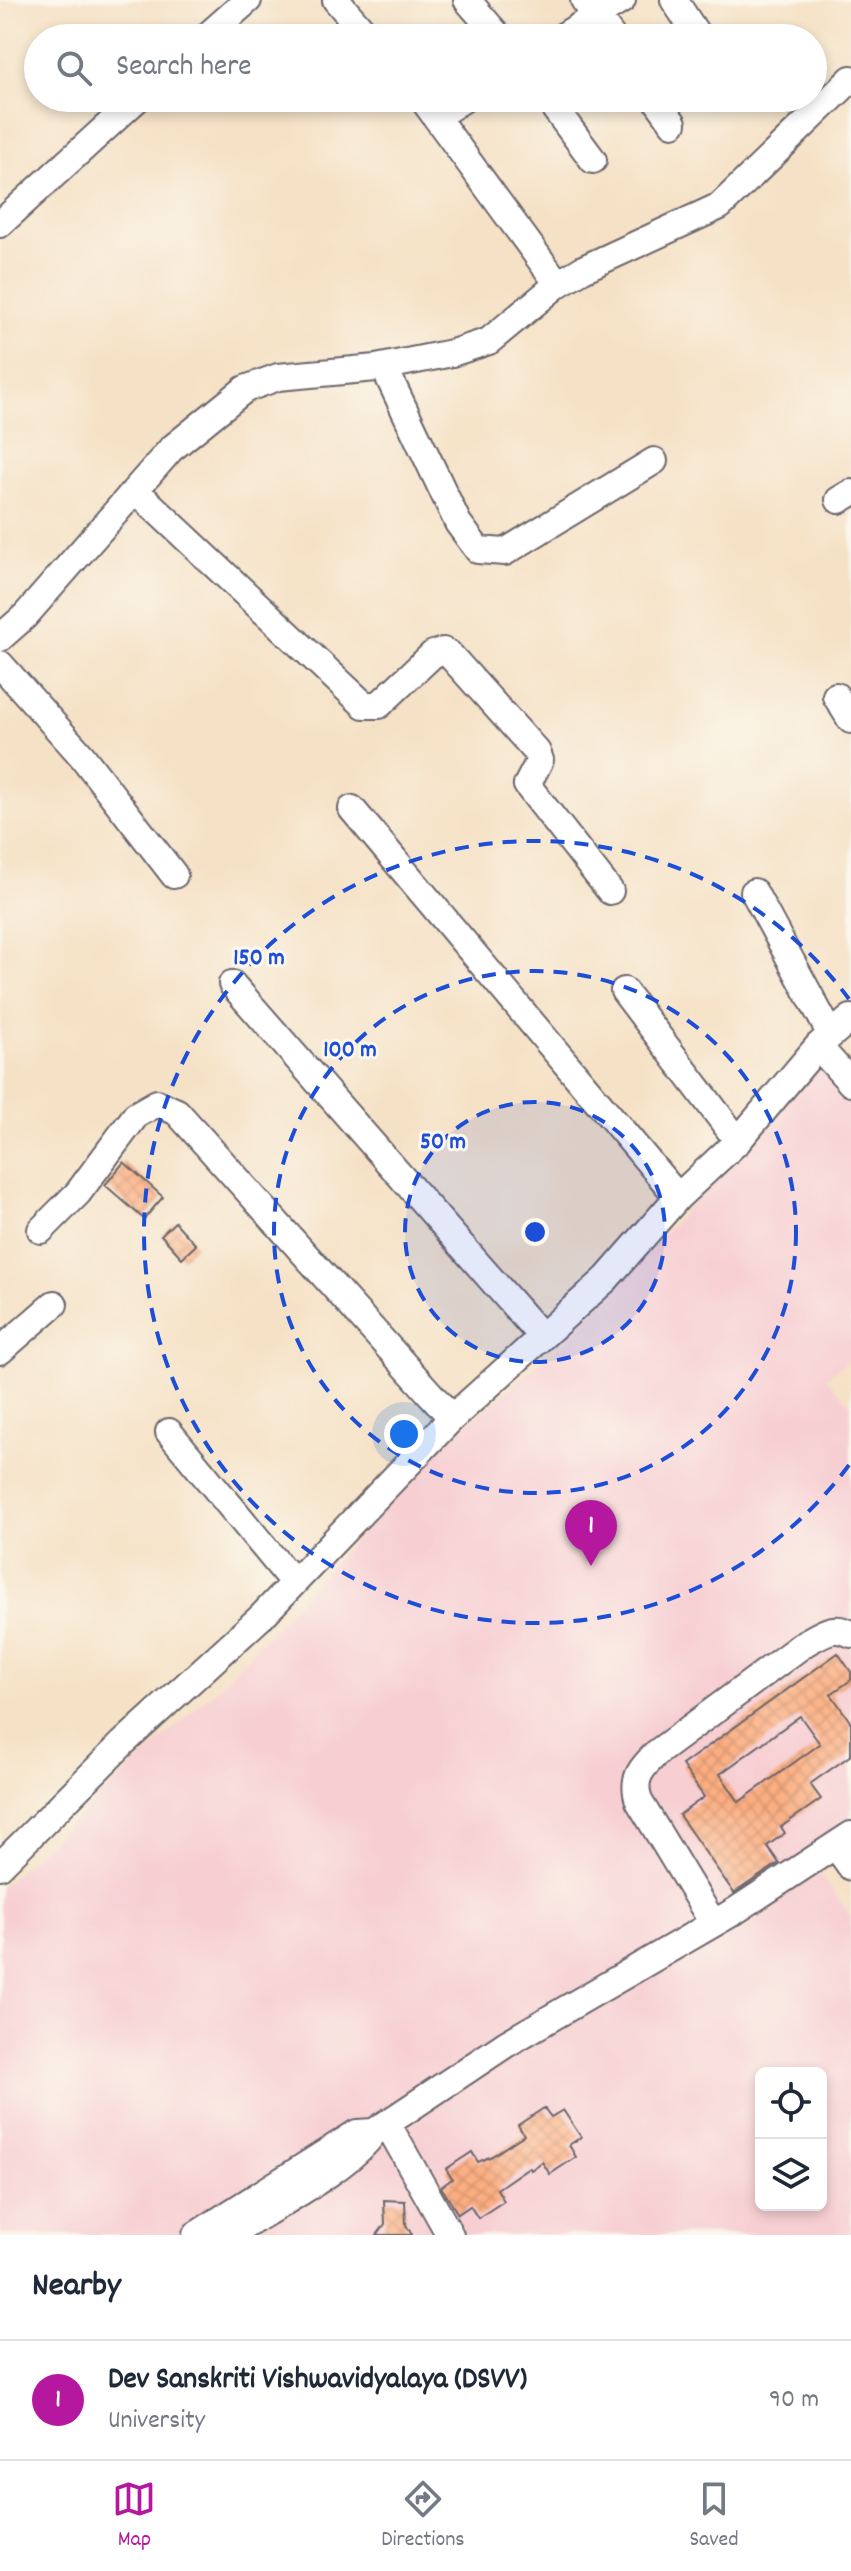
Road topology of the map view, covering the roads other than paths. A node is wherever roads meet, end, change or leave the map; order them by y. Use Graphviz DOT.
graph roads {
  1 [pos="248,0"];
  2 [pos="336,0"];
  3 [pos="467,0"];
  4 [pos="622,0"];
  5 [pos="674,0"];
  6 [pos="590,8"];
  7 [pos="221,24"];
  8 [pos="357,24"];
  9 [pos="488,24"];
  10 [pos="574,24"];
  11 [pos="602,24"];
  12 [pos="690,24"];
  13 [pos="851,79"];
  14 [pos="827,102"];
  15 [pos="123,112"];
  16 [pos="434,112"];
  17 [pos="557,112"];
  18 [pos="665,112"];
  19 [pos="817,112"];
  20 [pos="673,123"];
  21 [pos="593,160"];
  22 [pos="0,224"];
  23 [pos="558,284"];
  24 [pos="384,367"];
  25 [pos="654,461"];
  26 [pos="135,490"];
  27 [pos="0,638"];
  28 [pos="0,664"];
  29 [pos="836,696"];
  30 [pos="851,720"];
  31 [pos="352,809"];
  32 [pos="174,875"];
  33 [pos="610,891"];
  34 [pos="754,892"];
  35 [pos="232,984"];
  36 [pos="624,991"];
  37 [pos="833,1033"];
  38 [pos="851,1083"];
  39 [pos="738,1141"];
  40 [pos="678,1197"];
  41 [pos="41,1230"];
  42 [pos="54,1304"];
  43 [pos="541,1336"];
  44 [pos="0,1351"];
  45 [pos="452,1418"];
  46 [pos="169,1432"];
  47 [pos="293,1582"];
  48 [pos="851,1634"];
  49 [pos="846,1849"];
  50 [pos="0,1866"];
  51 [pos="713,1923"];
  52 [pos="381,2129"];
  53 [pos="196,2235"];
  54 [pos="230,2235"];
  55 [pos="450,2235"];
  1 -- 7 [label="street"];
  2 -- 8 [label="street"];
  3 -- 9 [label="street"];
  4 -- 6 [label="street"];
  5 -- 12 [label="street"];
  6 -- 10 [label="street"];
  6 -- 11 [label="street"];
  13 -- 14 [label="street"];
  15 -- 22 [label="street"];
  16 -- 23 [label="street"];
  17 -- 21 [label="street"];
  18 -- 20 [label="street"];
  19 -- 23 [label="street"];
  23 -- 24 [label="street"];
  24 -- 25 [label="street"];
  24 -- 26 [label="street"];
  26 -- 27 [label="street"];
  26 -- 33 [label="street"];
  28 -- 32 [label="street"];
  29 -- 30 [label="street"];
  31 -- 40 [label="street"];
  34 -- 37 [label="street"];
  35 -- 43 [label="street"];
  36 -- 39 [label="street"];
  37 -- 38 [label="street"];
  37 -- 39 [label="street"];
  39 -- 40 [label="street"];
  40 -- 43 [label="street"];
  41 -- 45 [label="street"];
  42 -- 44 [label="street"];
  43 -- 45 [label="street"];
  45 -- 47 [label="street"];
  46 -- 47 [label="street"];
  47 -- 50 [label="street"];
  48 -- 51 [label="street"];
  49 -- 51 [label="street"];
  51 -- 52 [label="street"];
  52 -- 53 [label="street"];
  52 -- 54 [label="street"];
  52 -- 55 [label="street"];
}
